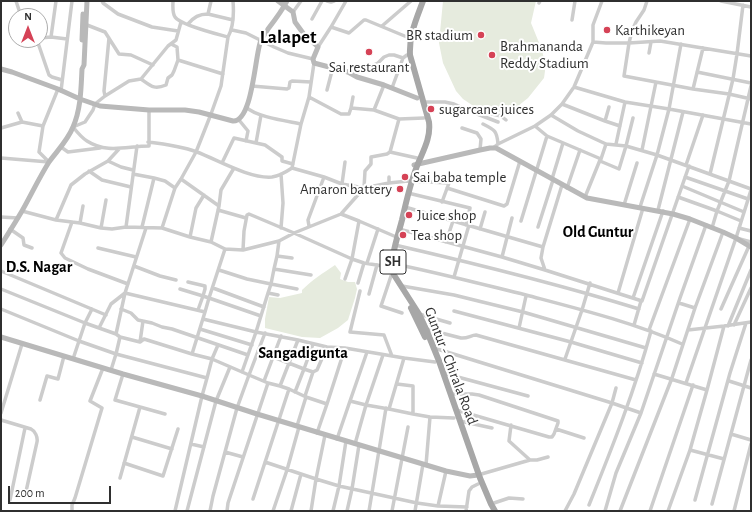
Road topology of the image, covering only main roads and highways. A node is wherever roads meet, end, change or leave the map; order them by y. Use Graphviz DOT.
graph roads {
  1 [pos="419,1"];
  2 [pos="423,1"];
  3 [pos="420,100"];
  4 [pos="416,162"];
  5 [pos="410,181"];
  6 [pos="390,265"];
  7 [pos="457,419"];
  8 [pos="477,475"];
  9 [pos="491,511"];
  10 [pos="495,511"];
  1 -- 3 [label="main road, Guntur - Chirala Road / SH"];
  2 -- 3 [label="main road, Guntur - Chirala Road / SH"];
  3 -- 4 [label="main road, Guntur - Chirala Road / SH"];
  3 -- 4 [label="main road, Guntur - Chirala Road / SH"];
  4 -- 5 [label="main road, Guntur - Chirala Road / SH"];
  5 -- 6 [label="main road, Guntur - Chirala Road / SH"];
  5 -- 6 [label="main road, Guntur - Chirala Road / SH"];
  6 -- 7 [label="main road, Guntur - Chirala Road / SH"];
  6 -- 7 [label="main road, Guntur - Chirala Road / SH"];
  7 -- 8 [label="main road, Guntur - Chirala Road / SH"];
  8 -- 9 [label="main road, Guntur - Chirala Road / SH"];
  8 -- 10 [label="main road, Guntur - Chirala Road / SH"];
}
